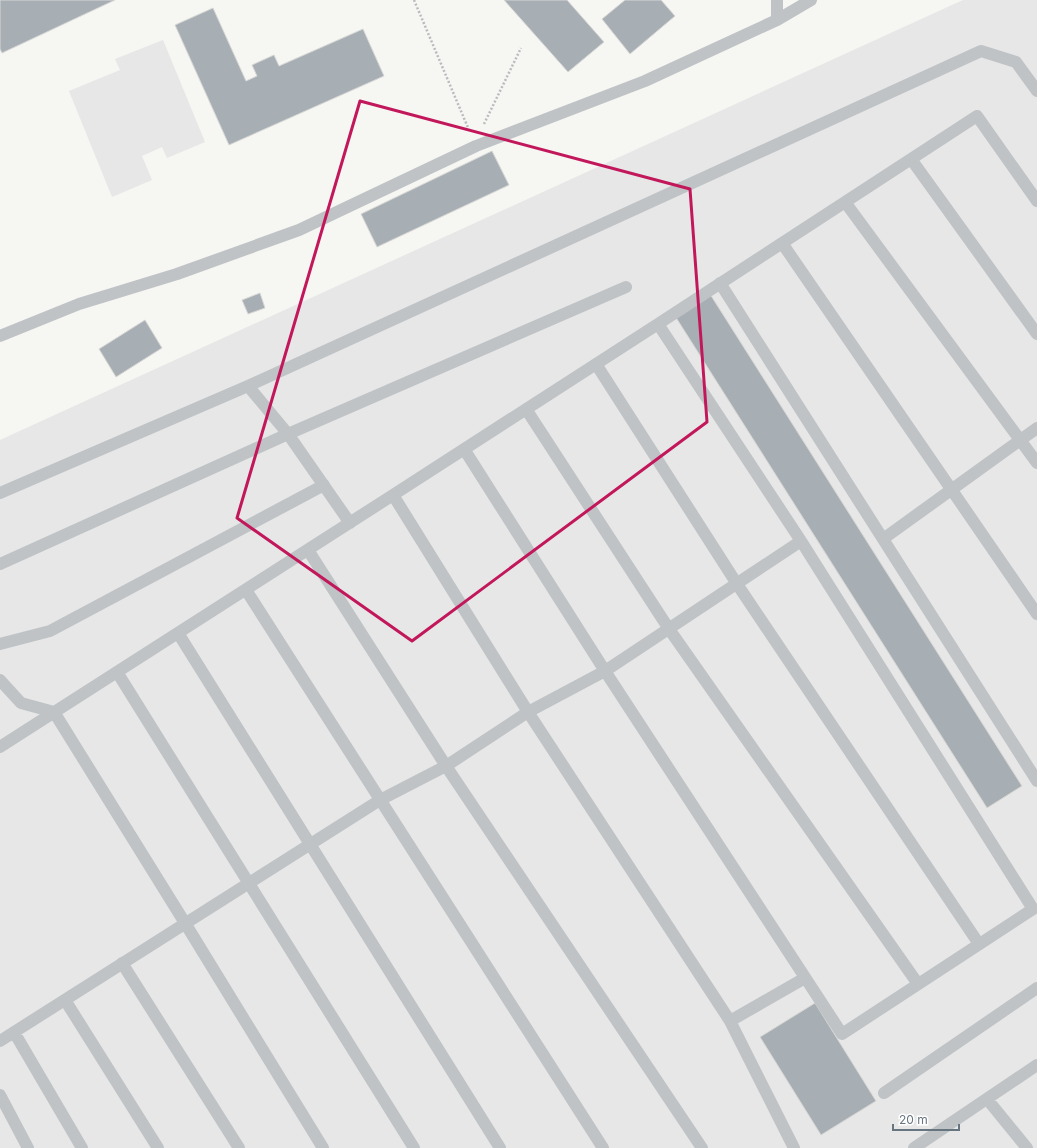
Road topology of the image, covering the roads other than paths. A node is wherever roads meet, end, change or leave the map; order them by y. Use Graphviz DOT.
graph roads {
  1 [pos="777,0"];
  2 [pos="812,0"];
  3 [pos="777,20"];
  4 [pos="1037,90"];
  5 [pos="911,159"];
  6 [pos="1037,201"];
  7 [pos="845,202"];
  8 [pos="782,243"];
  9 [pos="720,283"];
  10 [pos="626,287"];
  11 [pos="658,324"];
  12 [pos="1037,334"];
  13 [pos="0,336"];
  14 [pos="596,364"];
  15 [pos="248,386"];
  16 [pos="526,409"];
  17 [pos="1037,428"];
  18 [pos="288,434"];
  19 [pos="1021,441"];
  20 [pos="464,449"];
  21 [pos="1037,463"];
  22 [pos="324,485"];
  23 [pos="952,490"];
  24 [pos="0,492"];
  25 [pos="393,496"];
  26 [pos="350,523"];
  27 [pos="883,539"];
  28 [pos="801,541"];
  29 [pos="308,550"];
  30 [pos="0,564"];
  31 [pos="736,584"];
  32 [pos="246,590"];
  33 [pos="1037,614"];
  34 [pos="669,628"];
  35 [pos="178,632"];
  36 [pos="0,644"];
  37 [pos="605,671"];
  38 [pos="117,672"];
  39 [pos="0,680"];
  40 [pos="54,712"];
  41 [pos="528,712"];
  42 [pos="0,747"];
  43 [pos="446,766"];
  44 [pos="1037,781"];
  45 [pos="380,800"];
  46 [pos="311,843"];
  47 [pos="249,883"];
  48 [pos="186,923"];
  49 [pos="979,944"];
  50 [pos="122,963"];
  51 [pos="806,978"];
  52 [pos="918,984"];
  53 [pos="1037,988"];
  54 [pos="65,1000"];
  55 [pos="730,1021"];
  56 [pos="14,1032"];
  57 [pos="0,1041"];
  58 [pos="1037,1065"];
  59 [pos="884,1093"];
  60 [pos="0,1095"];
  61 [pos="987,1099"];
  62 [pos="928,1144"];
  63 [pos="28,1148"];
  64 [pos="82,1148"];
  65 [pos="158,1148"];
  66 [pos="238,1148"];
  67 [pos="323,1148"];
  68 [pos="414,1148"];
  69 [pos="500,1148"];
  70 [pos="603,1148"];
  71 [pos="702,1148"];
  72 [pos="794,1148"];
  73 [pos="914,1148"];
  74 [pos="1027,1148"];
  1 -- 3 [label="lane"];
  2 -- 3 [label="lane"];
  3 -- 13 [label="lane"];
  4 -- 15 [label="lane"];
  5 -- 6 [label="lane"];
  5 -- 7 [label="lane"];
  5 -- 12 [label="lane"];
  7 -- 8 [label="lane"];
  7 -- 19 [label="lane"];
  8 -- 9 [label="lane"];
  8 -- 23 [label="lane"];
  9 -- 11 [label="lane"];
  9 -- 27 [label="lane"];
  10 -- 18 [label="lane"];
  11 -- 14 [label="lane"];
  11 -- 28 [label="lane"];
  14 -- 16 [label="lane"];
  14 -- 31 [label="lane"];
  15 -- 18 [label="lane"];
  15 -- 24 [label="lane"];
  16 -- 20 [label="lane"];
  16 -- 34 [label="lane"];
  17 -- 19 [label="lane"];
  18 -- 22 [label="lane"];
  18 -- 30 [label="lane"];
  19 -- 21 [label="lane"];
  19 -- 23 [label="lane"];
  20 -- 25 [label="lane"];
  20 -- 37 [label="lane"];
  22 -- 26 [label="lane"];
  22 -- 36 [label="lane"];
  23 -- 27 [label="lane"];
  23 -- 33 [label="lane"];
  25 -- 26 [label="lane"];
  25 -- 41 [label="lane"];
  26 -- 29 [label="lane"];
  27 -- 44 [label="lane"];
  28 -- 31 [label="lane"];
  28 -- 49 [label="lane"];
  29 -- 32 [label="lane"];
  29 -- 43 [label="lane"];
  31 -- 34 [label="lane"];
  31 -- 49 [label="lane"];
  32 -- 35 [label="lane"];
  32 -- 45 [label="lane"];
  34 -- 37 [label="lane"];
  34 -- 52 [label="lane"];
  35 -- 38 [label="lane"];
  35 -- 46 [label="lane"];
  37 -- 41 [label="lane"];
  37 -- 51 [label="lane"];
  38 -- 40 [label="lane"];
  38 -- 47 [label="lane"];
  39 -- 40 [label="lane"];
  40 -- 42 [label="lane"];
  40 -- 48 [label="lane"];
  41 -- 43 [label="lane"];
  41 -- 55 [label="lane"];
  43 -- 45 [label="lane"];
  43 -- 71 [label="lane"];
  45 -- 46 [label="lane"];
  45 -- 70 [label="lane"];
  46 -- 47 [label="lane"];
  46 -- 69 [label="lane"];
  47 -- 48 [label="lane"];
  47 -- 68 [label="lane"];
  48 -- 50 [label="lane"];
  48 -- 67 [label="lane"];
  49 -- 52 [label="lane"];
  50 -- 54 [label="lane"];
  50 -- 66 [label="lane"];
  51 -- 52 [label="lane"];
  51 -- 55 [label="lane"];
  53 -- 59 [label="lane"];
  54 -- 56 [label="lane"];
  54 -- 65 [label="lane"];
  55 -- 72 [label="lane"];
  56 -- 57 [label="lane"];
  56 -- 64 [label="lane"];
  58 -- 61 [label="lane"];
  60 -- 63 [label="lane"];
  61 -- 62 [label="lane"];
  61 -- 74 [label="lane"];
  62 -- 73 [label="lane"];
}
